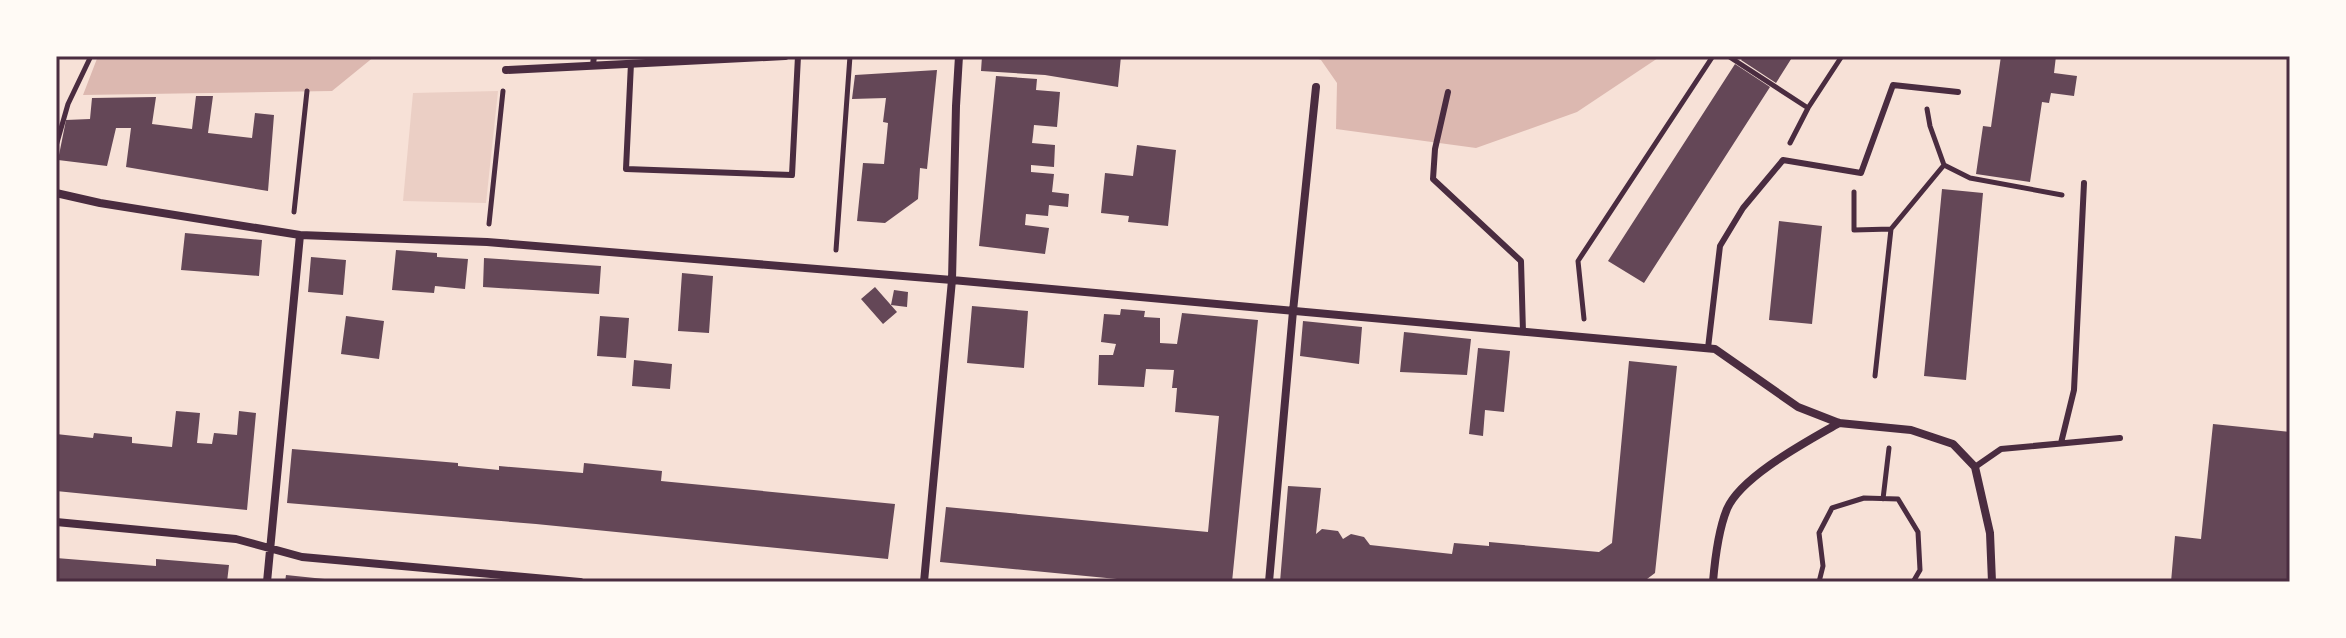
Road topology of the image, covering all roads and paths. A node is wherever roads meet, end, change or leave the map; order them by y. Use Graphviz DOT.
graph roads {
  1 [pos="91,56"];
  2 [pos="785,56"];
  3 [pos="798,56"];
  4 [pos="850,56"];
  5 [pos="959,56"];
  6 [pos="1713,56"];
  7 [pos="1728,56"];
  8 [pos="1842,56"];
  9 [pos="664,59"];
  10 [pos="594,61"];
  11 [pos="631,63"];
  12 [pos="506,70"];
  13 [pos="1316,87"];
  14 [pos="1923,88"];
  15 [pos="307,91"];
  16 [pos="1448,92"];
  17 [pos="1958,92"];
  18 [pos="1808,108"];
  19 [pos="56,146"];
  20 [pos="1781,162"];
  21 [pos="1944,165"];
  22 [pos="1854,172"];
  23 [pos="2084,183"];
  24 [pos="2037,191"];
  25 [pos="56,193"];
  26 [pos="1891,229"];
  27 [pos="296,234"];
  28 [pos="487,242"];
  29 [pos="835,270"];
  30 [pos="952,280"];
  31 [pos="1293,311"];
  32 [pos="1523,332"];
  33 [pos="1586,337"];
  34 [pos="1708,348"];
  35 [pos="1875,376"];
  36 [pos="1839,423"];
  37 [pos="1891,428"];
  38 [pos="2120,438"];
  39 [pos="2061,443"];
  40 [pos="1975,467"];
  41 [pos="1883,499"];
  42 [pos="56,522"];
  43 [pos="271,548"];
  44 [pos="267,582"];
  45 [pos="580,582"];
  46 [pos="924,582"];
  47 [pos="1269,582"];
  48 [pos="1713,582"];
  49 [pos="1819,582"];
  50 [pos="1913,582"];
  51 [pos="1992,582"];
  1 -- 19 [label="path"];
  2 -- 9 [label="street"];
  3 -- 11 [label="lane"];
  4 -- 29 [label="path"];
  5 -- 30 [label="street"];
  6 -- 33 [label="path"];
  7 -- 18 [label="path"];
  8 -- 18 [label="path"];
  9 -- 11 [label="street"];
  10 -- 11 [label="street"];
  10 -- 12 [label="street"];
  12 -- 28 [label="path"];
  13 -- 31 [label="street"];
  14 -- 17 [label="lane"];
  14 -- 21 [label="path"];
  14 -- 22 [label="lane"];
  15 -- 27 [label="path"];
  16 -- 32 [label="lane"];
  18 -- 20 [label="path"];
  20 -- 22 [label="lane"];
  20 -- 34 [label="lane"];
  21 -- 24 [label="path"];
  21 -- 26 [label="path"];
  22 -- 26 [label="path"];
  23 -- 39 [label="lane"];
  25 -- 27 [label="street"];
  26 -- 35 [label="path"];
  27 -- 28 [label="street"];
  27 -- 43 [label="street"];
  28 -- 29 [label="street"];
  29 -- 30 [label="street"];
  30 -- 31 [label="street"];
  30 -- 46 [label="street"];
  31 -- 32 [label="street"];
  31 -- 47 [label="street"];
  32 -- 33 [label="street"];
  33 -- 34 [label="street"];
  34 -- 36 [label="street"];
  36 -- 37 [label="street"];
  36 -- 48 [label="street"];
  37 -- 40 [label="street"];
  37 -- 41 [label="path"];
  38 -- 39 [label="lane"];
  39 -- 40 [label="lane"];
  40 -- 51 [label="street"];
  41 -- 49 [label="path"];
  41 -- 50 [label="path"];
  42 -- 43 [label="street"];
  43 -- 44 [label="street"];
  43 -- 45 [label="street"];
}
